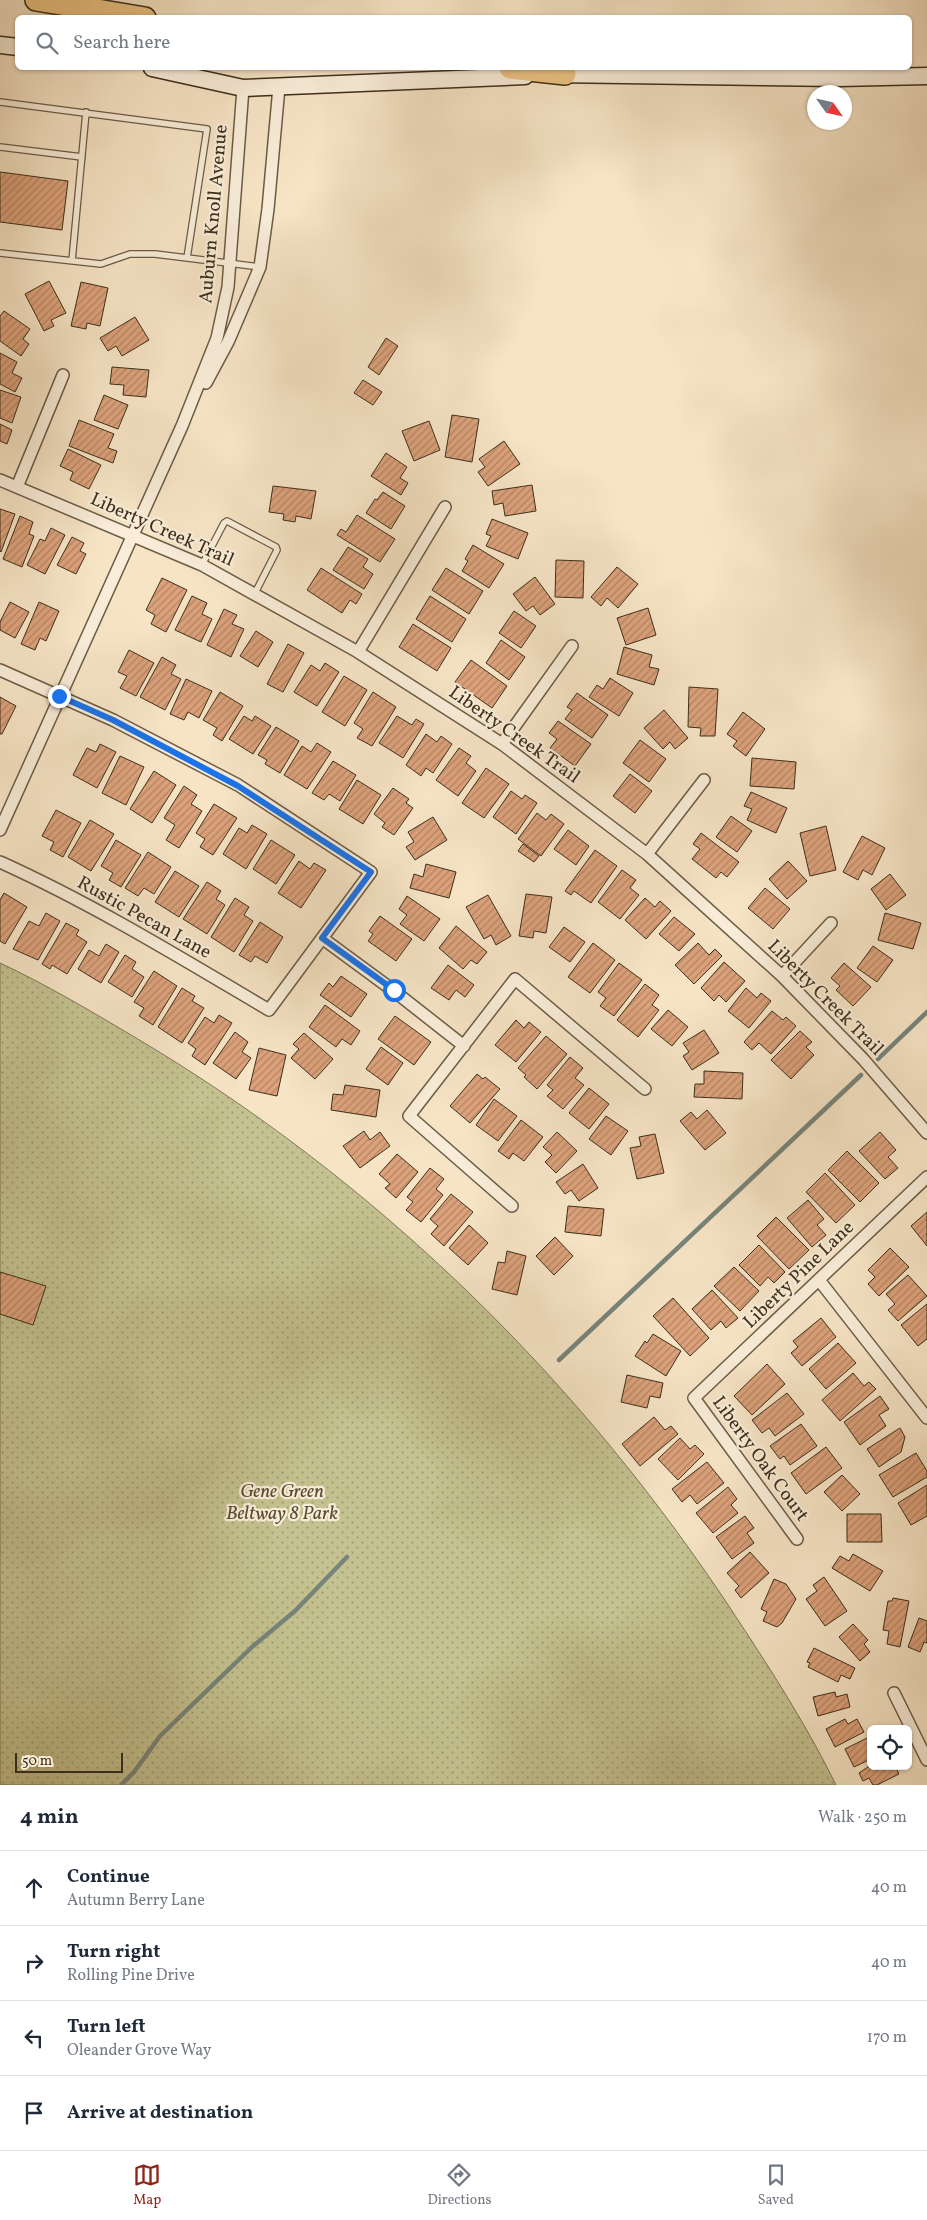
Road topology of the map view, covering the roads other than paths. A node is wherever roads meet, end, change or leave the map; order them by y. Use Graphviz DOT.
graph roads {
  1 [pos="36,0"];
  2 [pos="127,15"];
  3 [pos="0,46"];
  4 [pos="15,47"];
  5 [pos="161,70"];
  6 [pos="529,70"];
  7 [pos="566,74"];
  8 [pos="927,76"];
  9 [pos="279,87"];
  10 [pos="242,88"];
  11 [pos="0,102"];
  12 [pos="86,112"];
  13 [pos="0,147"];
  14 [pos="82,156"];
  15 [pos="0,253"];
  16 [pos="187,258"];
  17 [pos="72,261"];
  18 [pos="229,263"];
  19 [pos="260,267"];
  20 [pos="63,375"];
  21 [pos="182,426"];
  22 [pos="0,480"];
  23 [pos="17,487"];
  24 [pos="445,507"];
  25 [pos="132,536"];
  26 [pos="202,565"];
  27 [pos="255,593"];
  28 [pos="572,646"];
  29 [pos="358,652"];
  30 [pos="0,670"];
  31 [pos="59,696"];
  32 [pos="502,744"];
  33 [pos="704,780"];
  34 [pos="0,830"];
  35 [pos="647,854"];
  36 [pos="0,862"];
  37 [pos="831,923"];
  38 [pos="322,938"];
  39 [pos="782,976"];
  40 [pos="464,1046"];
  41 [pos="645,1089"];
  42 [pos="927,1132"];
  43 [pos="927,1177"];
  44 [pos="512,1206"];
  45 [pos="819,1280"];
  46 [pos="694,1398"];
  47 [pos="927,1418"];
  48 [pos="797,1539"];
  49 [pos="894,1693"];
  50 [pos="927,1760"];
  1 -- 2 [label="highway"];
  3 -- 4 [label="main road"];
  5 -- 10 [label="main road"];
  6 -- 7 [label="highway"];
  7 -- 8 [label="main road"];
  7 -- 9 [label="main road"];
  9 -- 10 [label="main road"];
  9 -- 19 [label="street, Auburn Knoll Avenue"];
  10 -- 18 [label="street, Auburn Knoll Avenue"];
  11 -- 12 [label="lane"];
  12 -- 14 [label="lane"];
  12 -- 16 [label="lane"];
  13 -- 14 [label="lane"];
  14 -- 17 [label="lane"];
  15 -- 17 [label="lane"];
  16 -- 17 [label="lane"];
  16 -- 18 [label="lane"];
  18 -- 19 [label="lane"];
  18 -- 21 [label="street, Auburn Knoll Avenue"];
  19 -- 21 [label="street, Auburn Knoll Avenue"];
  20 -- 23 [label="street"];
  21 -- 25 [label="street, Auburn Knoll Avenue"];
  22 -- 23 [label="street, Liberty Creek Trail"];
  23 -- 25 [label="street, Liberty Creek Trail"];
  24 -- 29 [label="street"];
  25 -- 26 [label="street, Liberty Creek Trail"];
  25 -- 31 [label="street, Auburn Knoll Avenue"];
  26 -- 27 [label="street, Liberty Creek Trail"];
  26 -- 27 [label="lane"];
  27 -- 29 [label="street, Liberty Creek Trail"];
  28 -- 32 [label="street"];
  29 -- 32 [label="street, Liberty Creek Trail"];
  30 -- 31 [label="street"];
  31 -- 34 [label="street, Auburn Knoll Avenue"];
  31 -- 38 [label="street"];
  32 -- 35 [label="street, Liberty Creek Trail"];
  33 -- 35 [label="street"];
  35 -- 39 [label="street, Liberty Creek Trail"];
  36 -- 38 [label="street, Rustic Pecan Lane"];
  37 -- 39 [label="street"];
  38 -- 40 [label="street"];
  39 -- 42 [label="street, Liberty Creek Trail"];
  40 -- 41 [label="street"];
  40 -- 44 [label="street"];
  43 -- 45 [label="street, Liberty Pine Lane"];
  45 -- 46 [label="street, Liberty Pine Lane"];
  45 -- 47 [label="street"];
  46 -- 48 [label="street, Liberty Oak Court"];
  49 -- 50 [label="street"];
}
